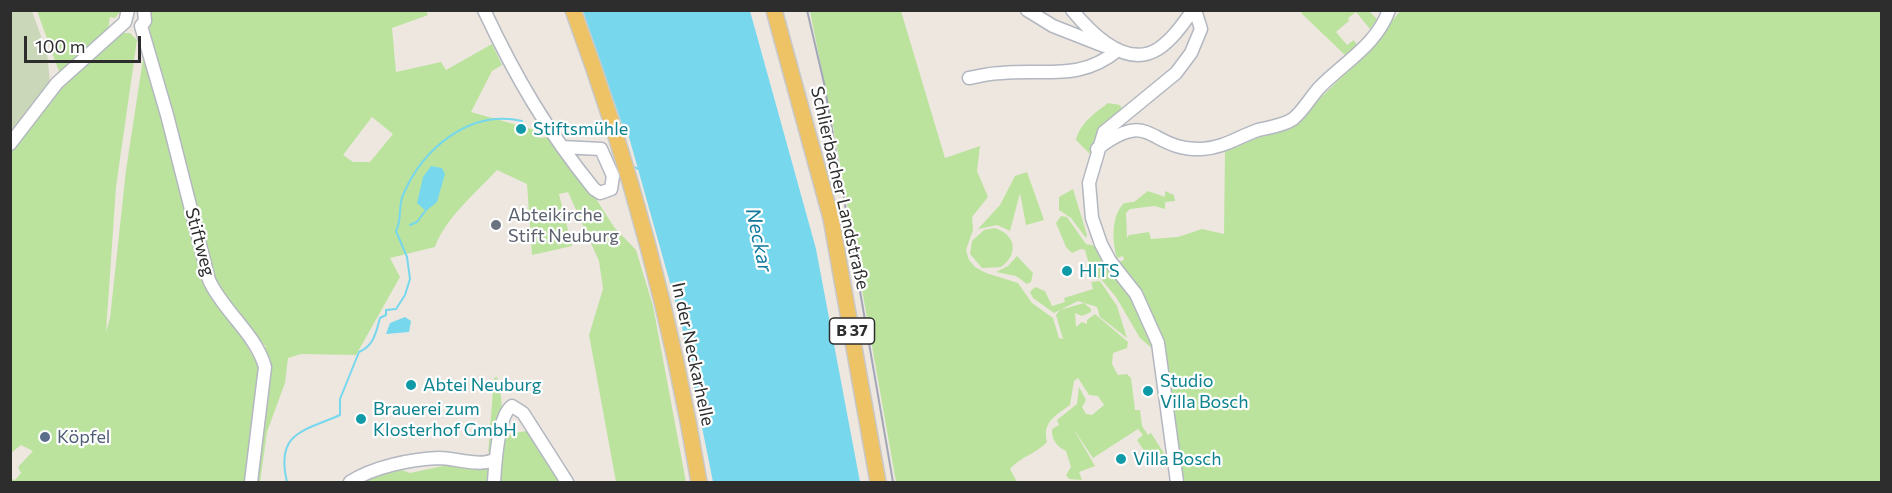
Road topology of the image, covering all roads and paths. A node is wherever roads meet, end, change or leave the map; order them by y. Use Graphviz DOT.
graph roads {
  1 [pos="144,10"];
  2 [pos="484,10"];
  3 [pos="573,10"];
  4 [pos="774,10"];
  5 [pos="1028,10"];
  6 [pos="1072,10"];
  7 [pos="1194,10"];
  8 [pos="1389,10"];
  9 [pos="127,16"];
  10 [pos="141,26"];
  11 [pos="1115,48"];
  12 [pos="969,78"];
  13 [pos="10,144"];
  14 [pos="562,147"];
  15 [pos="1097,150"];
  16 [pos="494,460"];
  17 [pos="251,483"];
  18 [pos="350,483"];
  19 [pos="494,483"];
  20 [pos="567,483"];
  21 [pos="699,483"];
  22 [pos="878,483"];
  23 [pos="1177,483"];
  1 -- 10 [label="street, Stiftweg"];
  2 -- 14 [label="street"];
  3 -- 21 [label="main road, In der Neckarhelle"];
  4 -- 22 [label="main road, Schlierbacher Landstraße / B 37"];
  5 -- 11 [label="street"];
  6 -- 11 [label="street"];
  7 -- 11 [label="street"];
  7 -- 15 [label="street"];
  8 -- 15 [label="street"];
  9 -- 10 [label="street"];
  9 -- 13 [label="street"];
  10 -- 17 [label="street, Stiftweg"];
  11 -- 12 [label="street"];
  14 -- 14 [label="street"];
  15 -- 23 [label="street"];
  16 -- 18 [label="street"];
  16 -- 19 [label="street"];
  16 -- 20 [label="street"];
}
